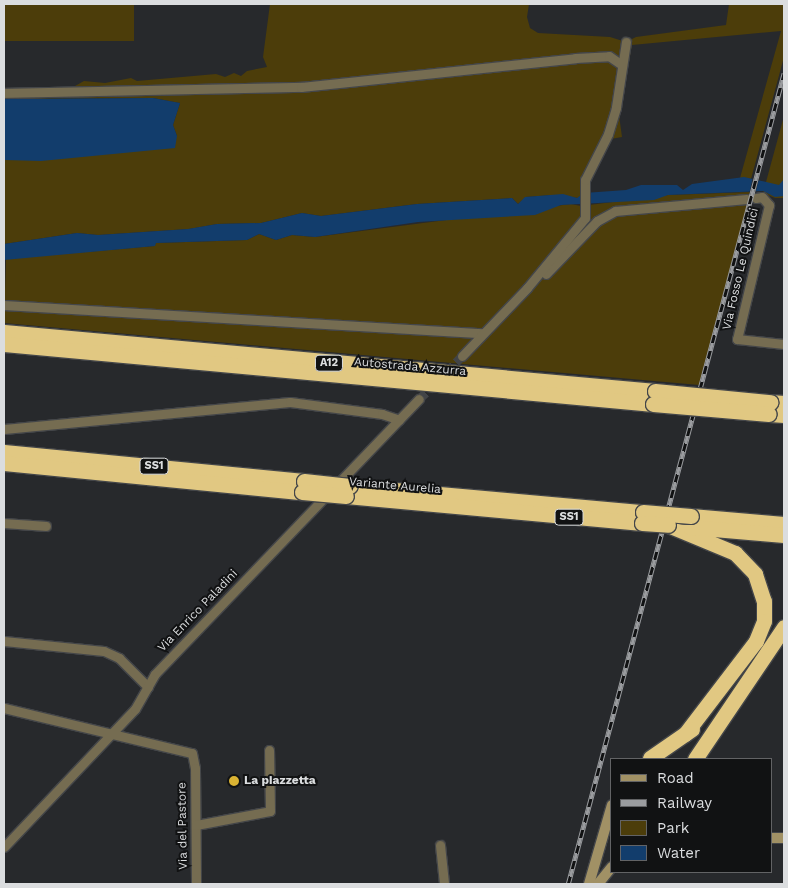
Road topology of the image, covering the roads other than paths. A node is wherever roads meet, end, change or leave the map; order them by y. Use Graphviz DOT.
graph roads {
  1 [pos="626,42"];
  2 [pos="622,65"];
  3 [pos="4,92"];
  4 [pos="756,198"];
  5 [pos="746,199"];
  6 [pos="516,299"];
  7 [pos="4,305"];
  8 [pos="4,332"];
  9 [pos="481,333"];
  10 [pos="4,344"];
  11 [pos="784,344"];
  12 [pos="462,356"];
  13 [pos="654,398"];
  14 [pos="419,399"];
  15 [pos="777,409"];
  16 [pos="399,420"];
  17 [pos="4,429"];
  18 [pos="4,452"];
  19 [pos="4,463"];
  20 [pos="303,486"];
  21 [pos="642,517"];
  22 [pos="784,520"];
  23 [pos="749,521"];
  24 [pos="4,523"];
  25 [pos="784,524"];
  26 [pos="689,525"];
  27 [pos="46,526"];
  28 [pos="784,535"];
  29 [pos="784,620"];
  30 [pos="781,632"];
  31 [pos="4,641"];
  32 [pos="760,661"];
  33 [pos="148,687"];
  34 [pos="4,708"];
  35 [pos="112,733"];
  36 [pos="685,734"];
  37 [pos="269,750"];
  38 [pos="648,758"];
  39 [pos="696,758"];
  40 [pos="610,812"];
  41 [pos="196,826"];
  42 [pos="440,845"];
  43 [pos="4,847"];
  44 [pos="610,869"];
  45 [pos="196,884"];
  46 [pos="444,884"];
  47 [pos="589,884"];
  48 [pos="598,884"];
  1 -- 2 [label="street"];
  2 -- 3 [label="street"];
  2 -- 6 [label="street"];
  4 -- 11 [label="street, Via Fosso Le Quindici"];
  5 -- 6 [label="street, Via Fosso Le Quindici"];
  6 -- 9 [label="street"];
  7 -- 9 [label="street"];
  8 -- 13 [label="highway, Autostrada Azzurra / A12"];
  9 -- 12 [label="street"];
  10 -- 13 [label="highway, Autostrada Azzurra / A12"];
  13 -- 15 [label="highway, Autostrada Azzurra / A12, bridge"];
  14 -- 16 [label="street, Via Enrico Paladini"];
  16 -- 17 [label="street"];
  16 -- 33 [label="street, Via Enrico Paladini"];
  18 -- 20 [label="highway, Variante Aurelia / SS1"];
  19 -- 20 [label="highway, Variante Aurelia / SS1"];
  20 -- 21 [label="highway, Variante Aurelia / SS1, bridge"];
  21 -- 26 [label="highway, Variante Aurelia / SS1, bridge"];
  21 -- 26 [label="highway, Variante Aurelia / SS1, bridge"];
  22 -- 23 [label="highway"];
  23 -- 25 [label="highway, Variante Aurelia / SS1"];
  23 -- 26 [label="highway, Variante Aurelia / SS1"];
  24 -- 27 [label="street"];
  26 -- 28 [label="highway, Variante Aurelia / SS1"];
  26 -- 36 [label="highway"];
  29 -- 30 [label="highway"];
  30 -- 32 [label="highway"];
  31 -- 33 [label="street"];
  32 -- 36 [label="highway"];
  32 -- 39 [label="highway"];
  33 -- 35 [label="street, Via Enrico Paladini"];
  34 -- 35 [label="street"];
  35 -- 41 [label="street, Via del Pastore"];
  35 -- 43 [label="street, Via Enrico Paladini"];
  36 -- 38 [label="highway"];
  37 -- 41 [label="street"];
  40 -- 47 [label="street"];
  41 -- 45 [label="street, Via del Pastore"];
  42 -- 46 [label="street"];
  44 -- 48 [label="street"];
}
